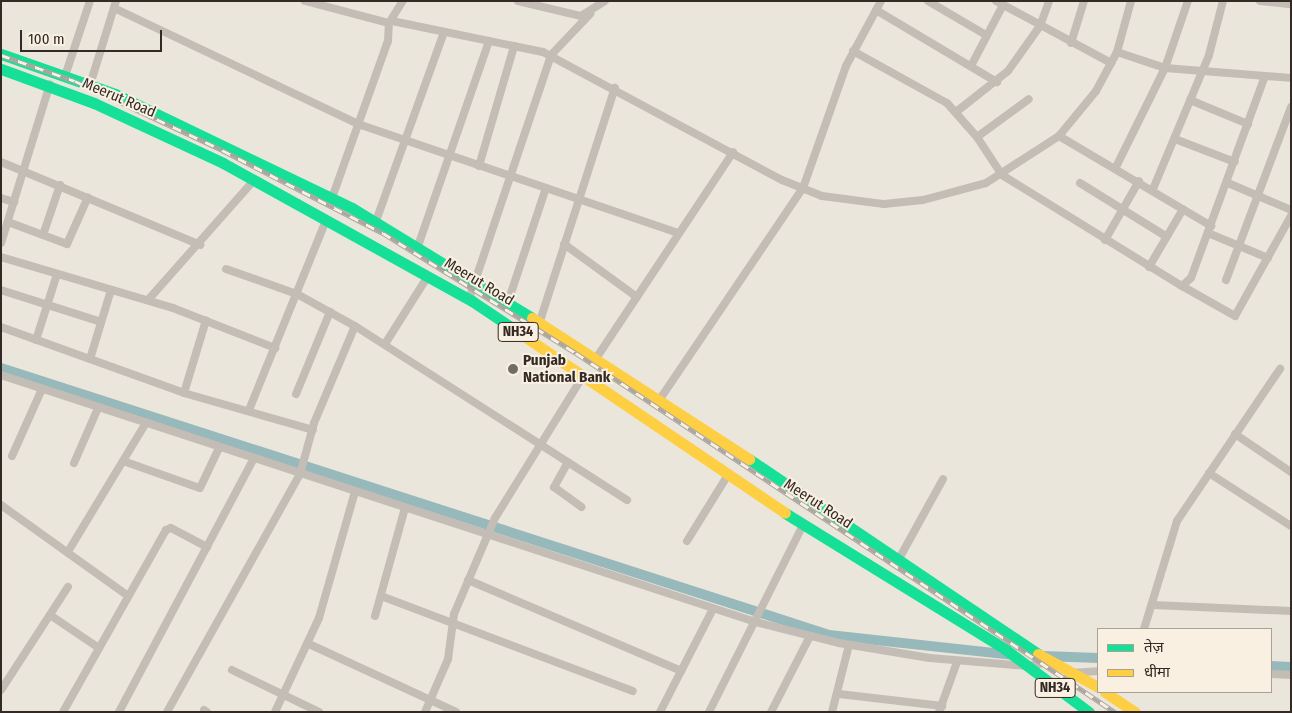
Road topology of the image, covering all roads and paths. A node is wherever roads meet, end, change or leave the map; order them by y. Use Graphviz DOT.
graph roads {
  1 [pos="90,1"];
  2 [pos="304,1"];
  3 [pos="403,1"];
  4 [pos="518,1"];
  5 [pos="606,1"];
  6 [pos="881,1"];
  7 [pos="928,1"];
  8 [pos="1049,1"];
  9 [pos="1084,1"];
  10 [pos="1131,1"];
  11 [pos="1188,1"];
  12 [pos="1223,1"];
  13 [pos="1260,1"];
  14 [pos="315,3"];
  15 [pos="1000,3"];
  16 [pos="1290,3"];
  17 [pos="115,5"];
  18 [pos="876,10"];
  19 [pos="590,14"];
  20 [pos="391,22"];
  21 [pos="1040,26"];
  22 [pos="444,32"];
  23 [pos="986,35"];
  24 [pos="489,41"];
  25 [pos="1071,43"];
  26 [pos="514,46"];
  27 [pos="853,51"];
  28 [pos="1117,52"];
  29 [pos="1,54"];
  30 [pos="551,55"];
  31 [pos="1111,63"];
  32 [pos="971,66"];
  33 [pos="1165,68"];
  34 [pos="1,69"];
  35 [pos="1202,71"];
  36 [pos="59,74"];
  37 [pos="1265,76"];
  38 [pos="1291,78"];
  39 [pos="997,82"];
  40 [pos="90,85"];
  41 [pos="49,87"];
  42 [pos="615,88"];
  43 [pos="1029,100"];
  44 [pos="1190,100"];
  45 [pos="1291,106"];
  46 [pos="956,112"];
  47 [pos="358,124"];
  48 [pos="1248,124"];
  49 [pos="1059,136"];
  50 [pos="977,137"];
  51 [pos="1175,139"];
  52 [pos="406,141"];
  53 [pos="733,152"];
  54 [pos="451,156"];
  55 [pos="1,162"];
  56 [pos="1235,162"];
  57 [pos="478,166"];
  58 [pos="1116,167"];
  59 [pos="24,170"];
  60 [pos="1002,175"];
  61 [pos="510,176"];
  62 [pos="254,180"];
  63 [pos="1139,181"];
  64 [pos="1228,183"];
  65 [pos="1080,184"];
  66 [pos="60,185"];
  67 [pos="546,188"];
  68 [pos="803,188"];
  69 [pos="1153,189"];
  70 [pos="1257,196"];
  71 [pos="88,197"];
  72 [pos="1,198"];
  73 [pos="332,198"];
  74 [pos="579,200"];
  75 [pos="14,202"];
  76 [pos="1184,209"];
  77 [pos="1122,210"];
  78 [pos="1291,210"];
  79 [pos="1291,216"];
  80 [pos="327,218"];
  81 [pos="8,222"];
  82 [pos="376,222"];
  83 [pos="1209,229"];
  84 [pos="679,233"];
  85 [pos="43,235"];
  86 [pos="1167,237"];
  87 [pos="1105,240"];
  88 [pos="1,243"];
  89 [pos="564,244"];
  90 [pos="200,245"];
  91 [pos="418,246"];
  92 [pos="1239,246"];
  93 [pos="1,257"];
  94 [pos="1268,258"];
  95 [pos="1149,267"];
  96 [pos="226,269"];
  97 [pos="57,274"];
  98 [pos="428,276"];
  99 [pos="475,279"];
  100 [pos="1226,280"];
  101 [pos="1182,286"];
  102 [pos="1,290"];
  103 [pos="111,290"];
  104 [pos="297,294"];
  105 [pos="637,297"];
  106 [pos="469,299"];
  107 [pos="509,299"];
  108 [pos="148,300"];
  109 [pos="47,305"];
  110 [pos="330,312"];
  111 [pos="206,320"];
  112 [pos="540,320"];
  113 [pos="101,322"];
  114 [pos="355,326"];
  115 [pos="1,327"];
  116 [pos="36,340"];
  117 [pos="385,344"];
  118 [pos="275,348"];
  119 [pos="597,357"];
  120 [pos="90,359"];
  121 [pos="1280,370"];
  122 [pos="1,375"];
  123 [pos="583,376"];
  124 [pos="42,389"];
  125 [pos="184,392"];
  126 [pos="296,394"];
  127 [pos="660,399"];
  128 [pos="98,408"];
  129 [pos="250,410"];
  130 [pos="146,423"];
  131 [pos="313,430"];
  132 [pos="1235,434"];
  133 [pos="539,443"];
  134 [pos="219,448"];
  135 [pos="12,456"];
  136 [pos="253,460"];
  137 [pos="126,462"];
  138 [pos="568,462"];
  139 [pos="74,463"];
  140 [pos="302,468"];
  141 [pos="1291,472"];
  142 [pos="1209,473"];
  143 [pos="728,475"];
  144 [pos="943,479"];
  145 [pos="355,492"];
  146 [pos="627,500"];
  147 [pos="1,505"];
  148 [pos="582,507"];
  149 [pos="405,508"];
  150 [pos="803,525"];
  151 [pos="1291,526"];
  152 [pos="489,532"];
  153 [pos="687,541"];
  154 [pos="207,547"];
  155 [pos="69,550"];
  156 [pos="900,557"];
  157 [pos="468,580"];
  158 [pos="68,587"];
  159 [pos="128,596"];
  160 [pos="381,596"];
  161 [pos="1153,605"];
  162 [pos="713,609"];
  163 [pos="1291,611"];
  164 [pos="50,615"];
  165 [pos="375,616"];
  166 [pos="757,620"];
  167 [pos="452,622"];
  168 [pos="1144,628"];
  169 [pos="810,636"];
  170 [pos="309,644"];
  171 [pos="849,645"];
  172 [pos="99,648"];
  173 [pos="957,662"];
  174 [pos="1049,662"];
  175 [pos="1025,664"];
  176 [pos="232,670"];
  177 [pos="681,671"];
  178 [pos="1097,671"];
  179 [pos="1072,673"];
  180 [pos="1272,674"];
  181 [pos="1291,675"];
  182 [pos="1097,686"];
  183 [pos="1,690"];
  184 [pos="1057,690"];
  185 [pos="633,691"];
  186 [pos="1107,693"];
  187 [pos="838,694"];
  188 [pos="285,695"];
  189 [pos="430,700"];
  190 [pos="940,709"];
  191 [pos="63,712"];
  192 [pos="119,712"];
  193 [pos="167,712"];
  194 [pos="275,712"];
  195 [pos="319,712"];
  196 [pos="425,712"];
  197 [pos="456,712"];
  198 [pos="660,712"];
  199 [pos="709,712"];
  200 [pos="770,712"];
  201 [pos="832,712"];
  202 [pos="1089,712"];
  203 [pos="1136,712"];
  1 -- 36 [label="street"];
  2 -- 14 [label="street"];
  3 -- 20 [label="street"];
  4 -- 19 [label="street"];
  5 -- 19 [label="street"];
  6 -- 18 [label="street"];
  7 -- 23 [label="street"];
  8 -- 21 [label="street"];
  9 -- 25 [label="street"];
  10 -- 28 [label="street"];
  11 -- 33 [label="street"];
  12 -- 35 [label="street"];
  13 -- 16 [label="street"];
  14 -- 20 [label="street"];
  15 -- 21 [label="street"];
  15 -- 23 [label="street"];
  17 -- 40 [label="street"];
  17 -- 47 [label="street"];
  18 -- 27 [label="street"];
  18 -- 32 [label="street"];
  19 -- 30 [label="street"];
  20 -- 22 [label="street"];
  20 -- 47 [label="street"];
  21 -- 25 [label="street"];
  21 -- 39 [label="street"];
  22 -- 24 [label="street"];
  22 -- 52 [label="street"];
  23 -- 32 [label="street"];
  24 -- 26 [label="street"];
  24 -- 54 [label="street"];
  25 -- 31 [label="street"];
  26 -- 30 [label="street"];
  26 -- 57 [label="street"];
  27 -- 46 [label="street"];
  27 -- 68 [label="street"];
  28 -- 31 [label="street"];
  28 -- 33 [label="street"];
  29 -- 36 [label="highway, Meerut Road / NH34"];
  30 -- 42 [label="street"];
  30 -- 61 [label="street"];
  31 -- 49 [label="street"];
  32 -- 39 [label="street"];
  33 -- 35 [label="street"];
  33 -- 58 [label="street"];
  34 -- 41 [label="highway, Meerut Road / NH34"];
  35 -- 37 [label="street"];
  35 -- 44 [label="street"];
  36 -- 40 [label="highway, Meerut Road / NH34"];
  36 -- 41 [label="street"];
  37 -- 38 [label="street"];
  37 -- 48 [label="street"];
  39 -- 46 [label="street"];
  40 -- 73 [label="highway, Meerut Road / NH34"];
  41 -- 59 [label="street"];
  41 -- 62 [label="highway, Meerut Road / NH34"];
  42 -- 53 [label="street"];
  42 -- 74 [label="street"];
  43 -- 50 [label="street"];
  44 -- 48 [label="street"];
  44 -- 51 [label="street"];
  45 -- 70 [label="street"];
  46 -- 50 [label="street"];
  47 -- 52 [label="street"];
  47 -- 73 [label="street"];
  48 -- 56 [label="street"];
  49 -- 58 [label="street"];
  49 -- 60 [label="street"];
  50 -- 60 [label="street"];
  51 -- 56 [label="street"];
  51 -- 69 [label="street"];
  52 -- 54 [label="street"];
  52 -- 82 [label="street"];
  53 -- 68 [label="street"];
  53 -- 84 [label="street"];
  54 -- 57 [label="street"];
  54 -- 91 [label="street"];
  55 -- 59 [label="street"];
  56 -- 64 [label="street"];
  57 -- 61 [label="street"];
  58 -- 63 [label="street"];
  59 -- 66 [label="street"];
  59 -- 75 [label="street"];
  60 -- 68 [label="street"];
  60 -- 87 [label="street"];
  61 -- 67 [label="street"];
  61 -- 99 [label="street"];
  62 -- 80 [label="highway, Meerut Road / NH34"];
  62 -- 90 [label="street"];
  63 -- 69 [label="street"];
  63 -- 77 [label="street"];
  64 -- 70 [label="street"];
  64 -- 83 [label="street"];
  65 -- 77 [label="street"];
  66 -- 71 [label="street"];
  66 -- 85 [label="street"];
  67 -- 74 [label="street"];
  67 -- 107 [label="street"];
  68 -- 127 [label="street"];
  69 -- 76 [label="street"];
  70 -- 78 [label="street"];
  70 -- 92 [label="street"];
  71 -- 85 [label="street"];
  71 -- 90 [label="street"];
  72 -- 75 [label="street"];
  73 -- 82 [label="highway, Meerut Road / NH34"];
  74 -- 84 [label="street"];
  74 -- 89 [label="street"];
  75 -- 81 [label="street"];
  76 -- 83 [label="street"];
  76 -- 86 [label="street"];
  77 -- 86 [label="street"];
  77 -- 87 [label="street"];
  79 -- 94 [label="street"];
  80 -- 98 [label="highway, Meerut Road / NH34"];
  80 -- 104 [label="street"];
  81 -- 85 [label="street"];
  81 -- 88 [label="street"];
  82 -- 91 [label="highway, Meerut Road / NH34"];
  83 -- 92 [label="street"];
  83 -- 101 [label="street"];
  84 -- 105 [label="street"];
  86 -- 95 [label="street"];
  87 -- 95 [label="street"];
  89 -- 105 [label="street"];
  89 -- 112 [label="street"];
  90 -- 108 [label="street"];
  91 -- 99 [label="highway, Meerut Road / NH34"];
  92 -- 94 [label="street"];
  92 -- 100 [label="street"];
  93 -- 97 [label="street"];
  94 -- 101 [label="street"];
  95 -- 101 [label="street"];
  96 -- 104 [label="street"];
  97 -- 103 [label="street"];
  97 -- 109 [label="street"];
  98 -- 106 [label="highway, Meerut Road / NH34"];
  98 -- 117 [label="street"];
  99 -- 106 [label="street"];
  99 -- 107 [label="highway, Meerut Road / NH34"];
  102 -- 109 [label="street"];
  103 -- 108 [label="street"];
  103 -- 113 [label="street"];
  104 -- 110 [label="street"];
  104 -- 118 [label="street"];
  105 -- 119 [label="street"];
  106 -- 123 [label="highway, Meerut Road / NH34"];
  107 -- 112 [label="highway, Meerut Road / NH34"];
  108 -- 111 [label="street"];
  109 -- 113 [label="street"];
  109 -- 116 [label="street"];
  110 -- 114 [label="street"];
  110 -- 126 [label="street"];
  111 -- 118 [label="street"];
  111 -- 125 [label="street"];
  112 -- 119 [label="highway, Meerut Road / NH34"];
  113 -- 120 [label="street"];
  114 -- 117 [label="street"];
  114 -- 131 [label="street"];
  115 -- 116 [label="street"];
  116 -- 120 [label="street"];
  117 -- 133 [label="street"];
  118 -- 129 [label="street"];
  119 -- 127 [label="highway, Meerut Road / NH34"];
  120 -- 125 [label="street"];
  121 -- 132 [label="street"];
  122 -- 124 [label="street"];
  123 -- 133 [label="street"];
  123 -- 143 [label="highway, Meerut Road / NH34"];
  124 -- 128 [label="street"];
  124 -- 135 [label="street"];
  125 -- 129 [label="street"];
  127 -- 156 [label="highway, Meerut Road / NH34"];
  128 -- 130 [label="street"];
  128 -- 139 [label="street"];
  129 -- 131 [label="street"];
  130 -- 134 [label="street"];
  130 -- 137 [label="street"];
  131 -- 140 [label="street"];
  132 -- 141 [label="street"];
  132 -- 142 [label="street"];
  133 -- 138 [label="street"];
  133 -- 152 [label="street"];
  134 -- 136 [label="street"];
  134 -- 137 [label="street"];
  136 -- 140 [label="street"];
  136 -- 154 [label="street"];
  137 -- 155 [label="street"];
  138 -- 146 [label="street"];
  138 -- 148 [label="street"];
  140 -- 145 [label="street"];
  140 -- 193 [label="street"];
  142 -- 151 [label="street"];
  142 -- 161 [label="street"];
  143 -- 150 [label="highway, Meerut Road / NH34"];
  143 -- 153 [label="street"];
  144 -- 156 [label="street"];
  145 -- 149 [label="street"];
  145 -- 170 [label="street"];
  147 -- 155 [label="street"];
  149 -- 152 [label="street"];
  149 -- 160 [label="street"];
  150 -- 166 [label="street"];
  150 -- 175 [label="highway, Meerut Road / NH34"];
  152 -- 157 [label="street"];
  152 -- 162 [label="street"];
  154 -- 159 [label="street"];
  154 -- 192 [label="street"];
  155 -- 159 [label="street"];
  156 -- 174 [label="highway, Meerut Road / NH34"];
  157 -- 167 [label="street"];
  157 -- 177 [label="street"];
  158 -- 164 [label="street"];
  159 -- 172 [label="street"];
  160 -- 165 [label="street"];
  160 -- 167 [label="street"];
  161 -- 163 [label="street"];
  161 -- 168 [label="street"];
  162 -- 166 [label="street"];
  162 -- 177 [label="street"];
  164 -- 172 [label="street"];
  164 -- 183 [label="street"];
  166 -- 169 [label="street"];
  166 -- 199 [label="street"];
  167 -- 185 [label="street"];
  167 -- 189 [label="street"];
  169 -- 171 [label="street"];
  169 -- 200 [label="street"];
  170 -- 188 [label="street"];
  170 -- 189 [label="street"];
  171 -- 173 [label="street"];
  171 -- 187 [label="street"];
  172 -- 191 [label="street"];
  173 -- 175 [label="street"];
  173 -- 190 [label="street"];
  174 -- 175 [label="street"];
  174 -- 179 [label="highway, Meerut Road / NH34"];
  175 -- 184 [label="highway, Meerut Road / NH34"];
  176 -- 188 [label="street"];
  177 -- 198 [label="street"];
  178 -- 179 [label="street"];
  179 -- 182 [label="highway, Meerut Road / NH34"];
  179 -- 184 [label="street"];
  180 -- 181 [label="street"];
  184 -- 202 [label="highway, Meerut Road / NH34"];
  186 -- 203 [label="highway"];
  187 -- 190 [label="street"];
  187 -- 201 [label="street"];
  188 -- 194 [label="street"];
  188 -- 195 [label="street"];
  189 -- 196 [label="street"];
  189 -- 197 [label="street"];
}
